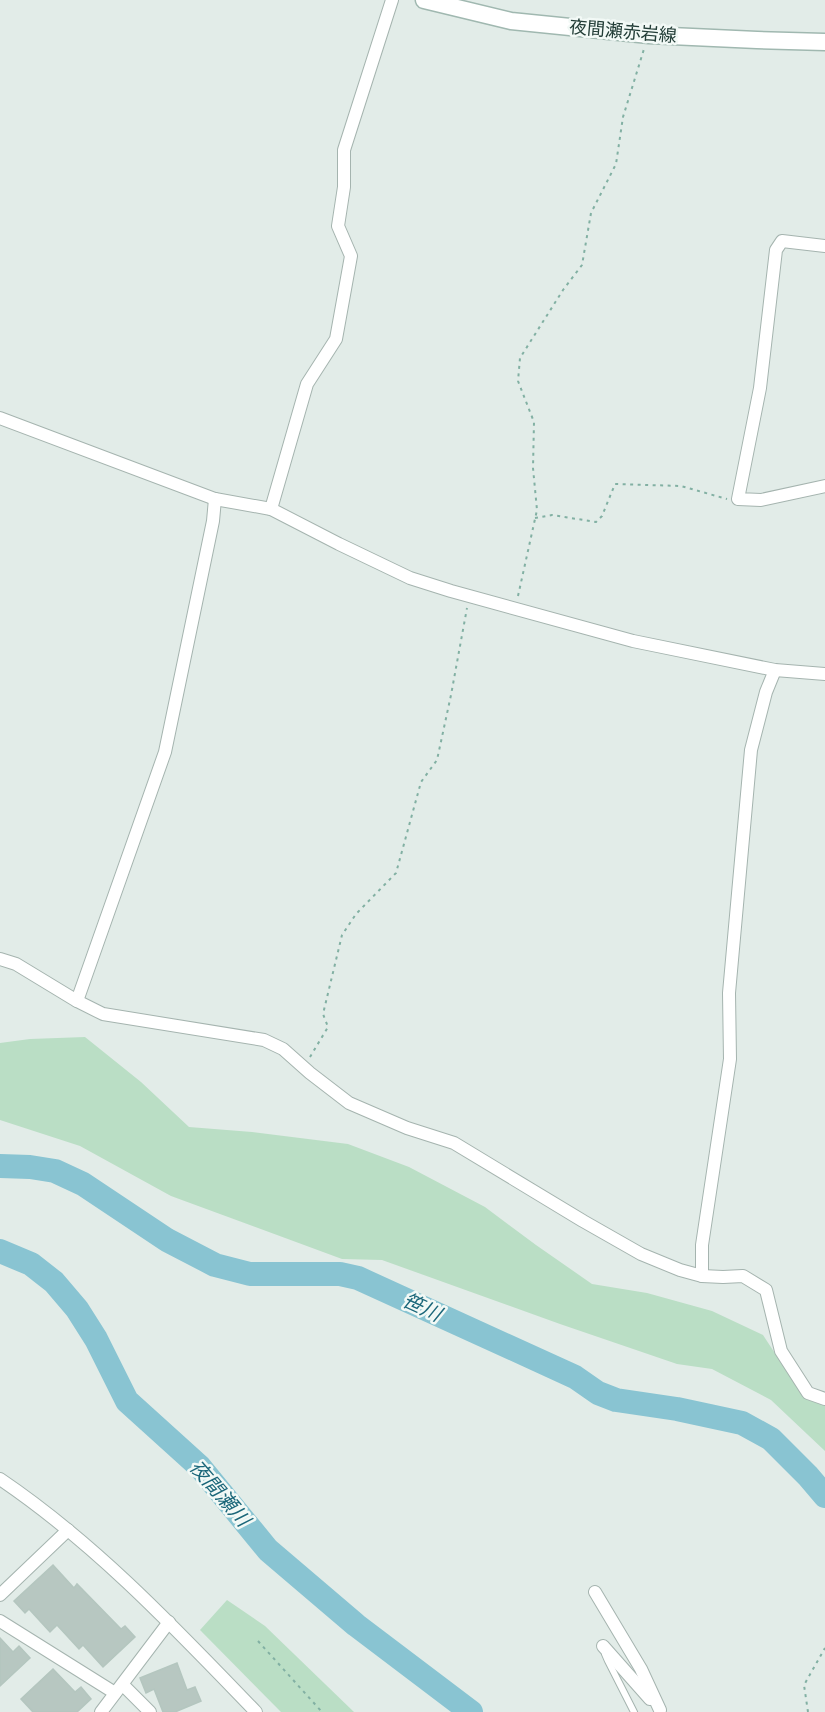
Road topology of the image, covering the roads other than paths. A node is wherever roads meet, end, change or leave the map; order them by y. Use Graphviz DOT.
graph roads {
  1 [pos="392,0"];
  2 [pos="424,0"];
  3 [pos="825,42"];
  4 [pos="825,246"];
  5 [pos="0,418"];
  6 [pos="825,486"];
  7 [pos="215,499"];
  8 [pos="272,509"];
  9 [pos="775,670"];
  10 [pos="825,674"];
  11 [pos="0,958"];
  12 [pos="77,1001"];
  13 [pos="702,1276"];
  14 [pos="825,1399"];
  15 [pos="0,1479"];
  16 [pos="68,1530"];
  17 [pos="595,1592"];
  18 [pos="0,1595"];
  19 [pos="0,1622"];
  20 [pos="169,1622"];
  21 [pos="603,1646"];
  22 [pos="119,1689"];
  23 [pos="661,1711"];
  24 [pos="101,1712"];
  25 [pos="150,1712"];
  26 [pos="256,1712"];
  27 [pos="634,1712"];
  1 -- 8 [label="street"];
  2 -- 3 [label="main road, 夜間瀬赤岩線"];
  4 -- 6 [label="street"];
  5 -- 7 [label="street"];
  7 -- 8 [label="street"];
  7 -- 12 [label="street"];
  8 -- 9 [label="street"];
  9 -- 10 [label="street"];
  9 -- 13 [label="street"];
  11 -- 12 [label="street"];
  12 -- 13 [label="street"];
  13 -- 14 [label="street"];
  15 -- 16 [label="street"];
  16 -- 18 [label="street"];
  16 -- 20 [label="street"];
  17 -- 23 [label="street"];
  19 -- 22 [label="street"];
  20 -- 22 [label="street"];
  20 -- 26 [label="street"];
  21 -- 23 [label="street"];
  21 -- 27 [label="lane"];
  22 -- 24 [label="street"];
  22 -- 25 [label="street"];
}
